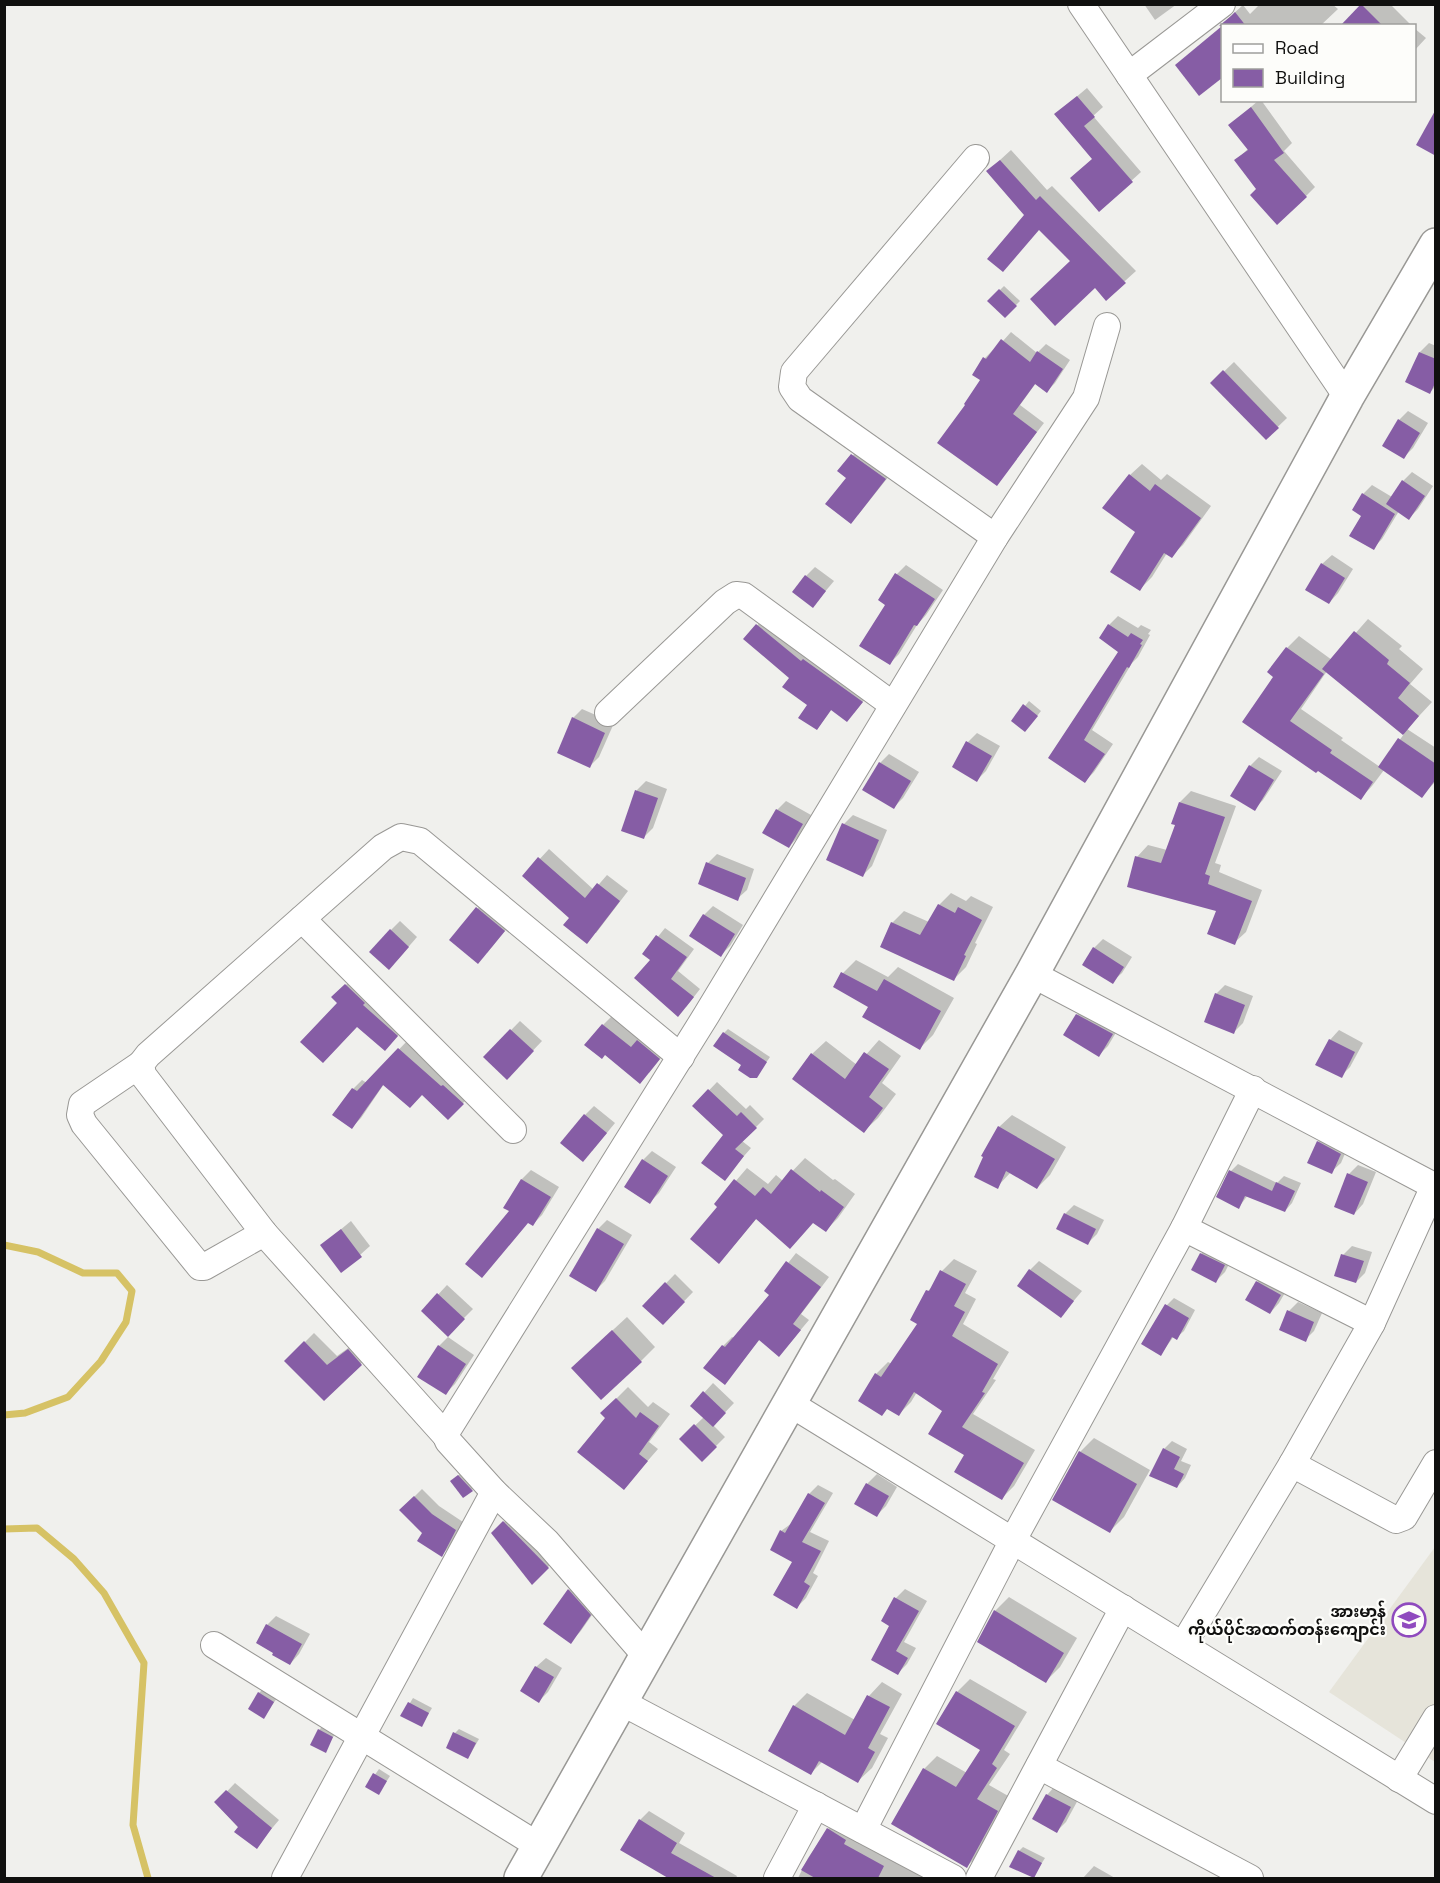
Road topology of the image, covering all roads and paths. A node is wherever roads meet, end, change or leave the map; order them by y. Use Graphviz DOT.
graph roads {
  1 [pos="1081,4"];
  2 [pos="1222,4"];
  3 [pos="1129,75"];
  4 [pos="976,158"];
  5 [pos="1436,245"];
  6 [pos="1107,326"];
  7 [pos="1347,397"];
  8 [pos="995,537"];
  9 [pos="893,705"];
  10 [pos="608,713"];
  11 [pos="302,919"];
  12 [pos="1032,974"];
  13 [pos="681,1057"];
  14 [pos="141,1064"];
  15 [pos="1253,1089"];
  16 [pos="513,1130"];
  17 [pos="1435,1186"];
  18 [pos="1184,1228"];
  19 [pos="264,1233"];
  20 [pos="1372,1323"];
  21 [pos="789,1402"];
  22 [pos="446,1436"];
  23 [pos="1436,1463"];
  24 [pos="1292,1464"];
  25 [pos="494,1492"];
  26 [pos="1013,1540"];
  27 [pos="1123,1608"];
  28 [pos="214,1645"];
  29 [pos="1183,1645"];
  30 [pos="646,1656"];
  31 [pos="621,1702"];
  32 [pos="1436,1718"];
  33 [pos="363,1736"];
  34 [pos="1039,1766"];
  35 [pos="1399,1779"];
  36 [pos="1436,1802"];
  37 [pos="816,1805"];
  38 [pos="863,1830"];
  39 [pos="539,1846"];
  40 [pos="285,1878"];
  41 [pos="521,1878"];
  42 [pos="777,1878"];
  43 [pos="953,1878"];
  44 [pos="979,1878"];
  45 [pos="1250,1878"];
  1 -- 3 [label="street"];
  2 -- 3 [label="street"];
  3 -- 7 [label="street"];
  4 -- 8 [label="street"];
  5 -- 7 [label="highway"];
  6 -- 8 [label="street"];
  7 -- 12 [label="highway"];
  8 -- 9 [label="street"];
  9 -- 10 [label="street"];
  9 -- 13 [label="street"];
  11 -- 13 [label="street"];
  11 -- 14 [label="street"];
  11 -- 16 [label="street"];
  12 -- 15 [label="street"];
  12 -- 21 [label="highway"];
  13 -- 22 [label="street"];
  14 -- 19 [label="street"];
  14 -- 19 [label="street"];
  15 -- 17 [label="street"];
  15 -- 18 [label="street"];
  17 -- 20 [label="street"];
  18 -- 20 [label="street"];
  18 -- 26 [label="street"];
  19 -- 22 [label="street"];
  20 -- 24 [label="street"];
  21 -- 26 [label="street"];
  21 -- 30 [label="highway"];
  22 -- 25 [label="street"];
  23 -- 24 [label="street"];
  24 -- 29 [label="street"];
  25 -- 30 [label="street"];
  25 -- 33 [label="street"];
  26 -- 27 [label="street"];
  26 -- 38 [label="street"];
  27 -- 29 [label="street"];
  27 -- 34 [label="street"];
  28 -- 33 [label="street"];
  29 -- 35 [label="street"];
  30 -- 31 [label="highway"];
  31 -- 37 [label="street"];
  31 -- 39 [label="highway"];
  32 -- 35 [label="street"];
  33 -- 39 [label="street"];
  33 -- 40 [label="street"];
  34 -- 44 [label="street"];
  34 -- 45 [label="street"];
  35 -- 36 [label="street"];
  37 -- 38 [label="street"];
  37 -- 42 [label="street"];
  38 -- 43 [label="street"];
  39 -- 41 [label="highway"];
}
